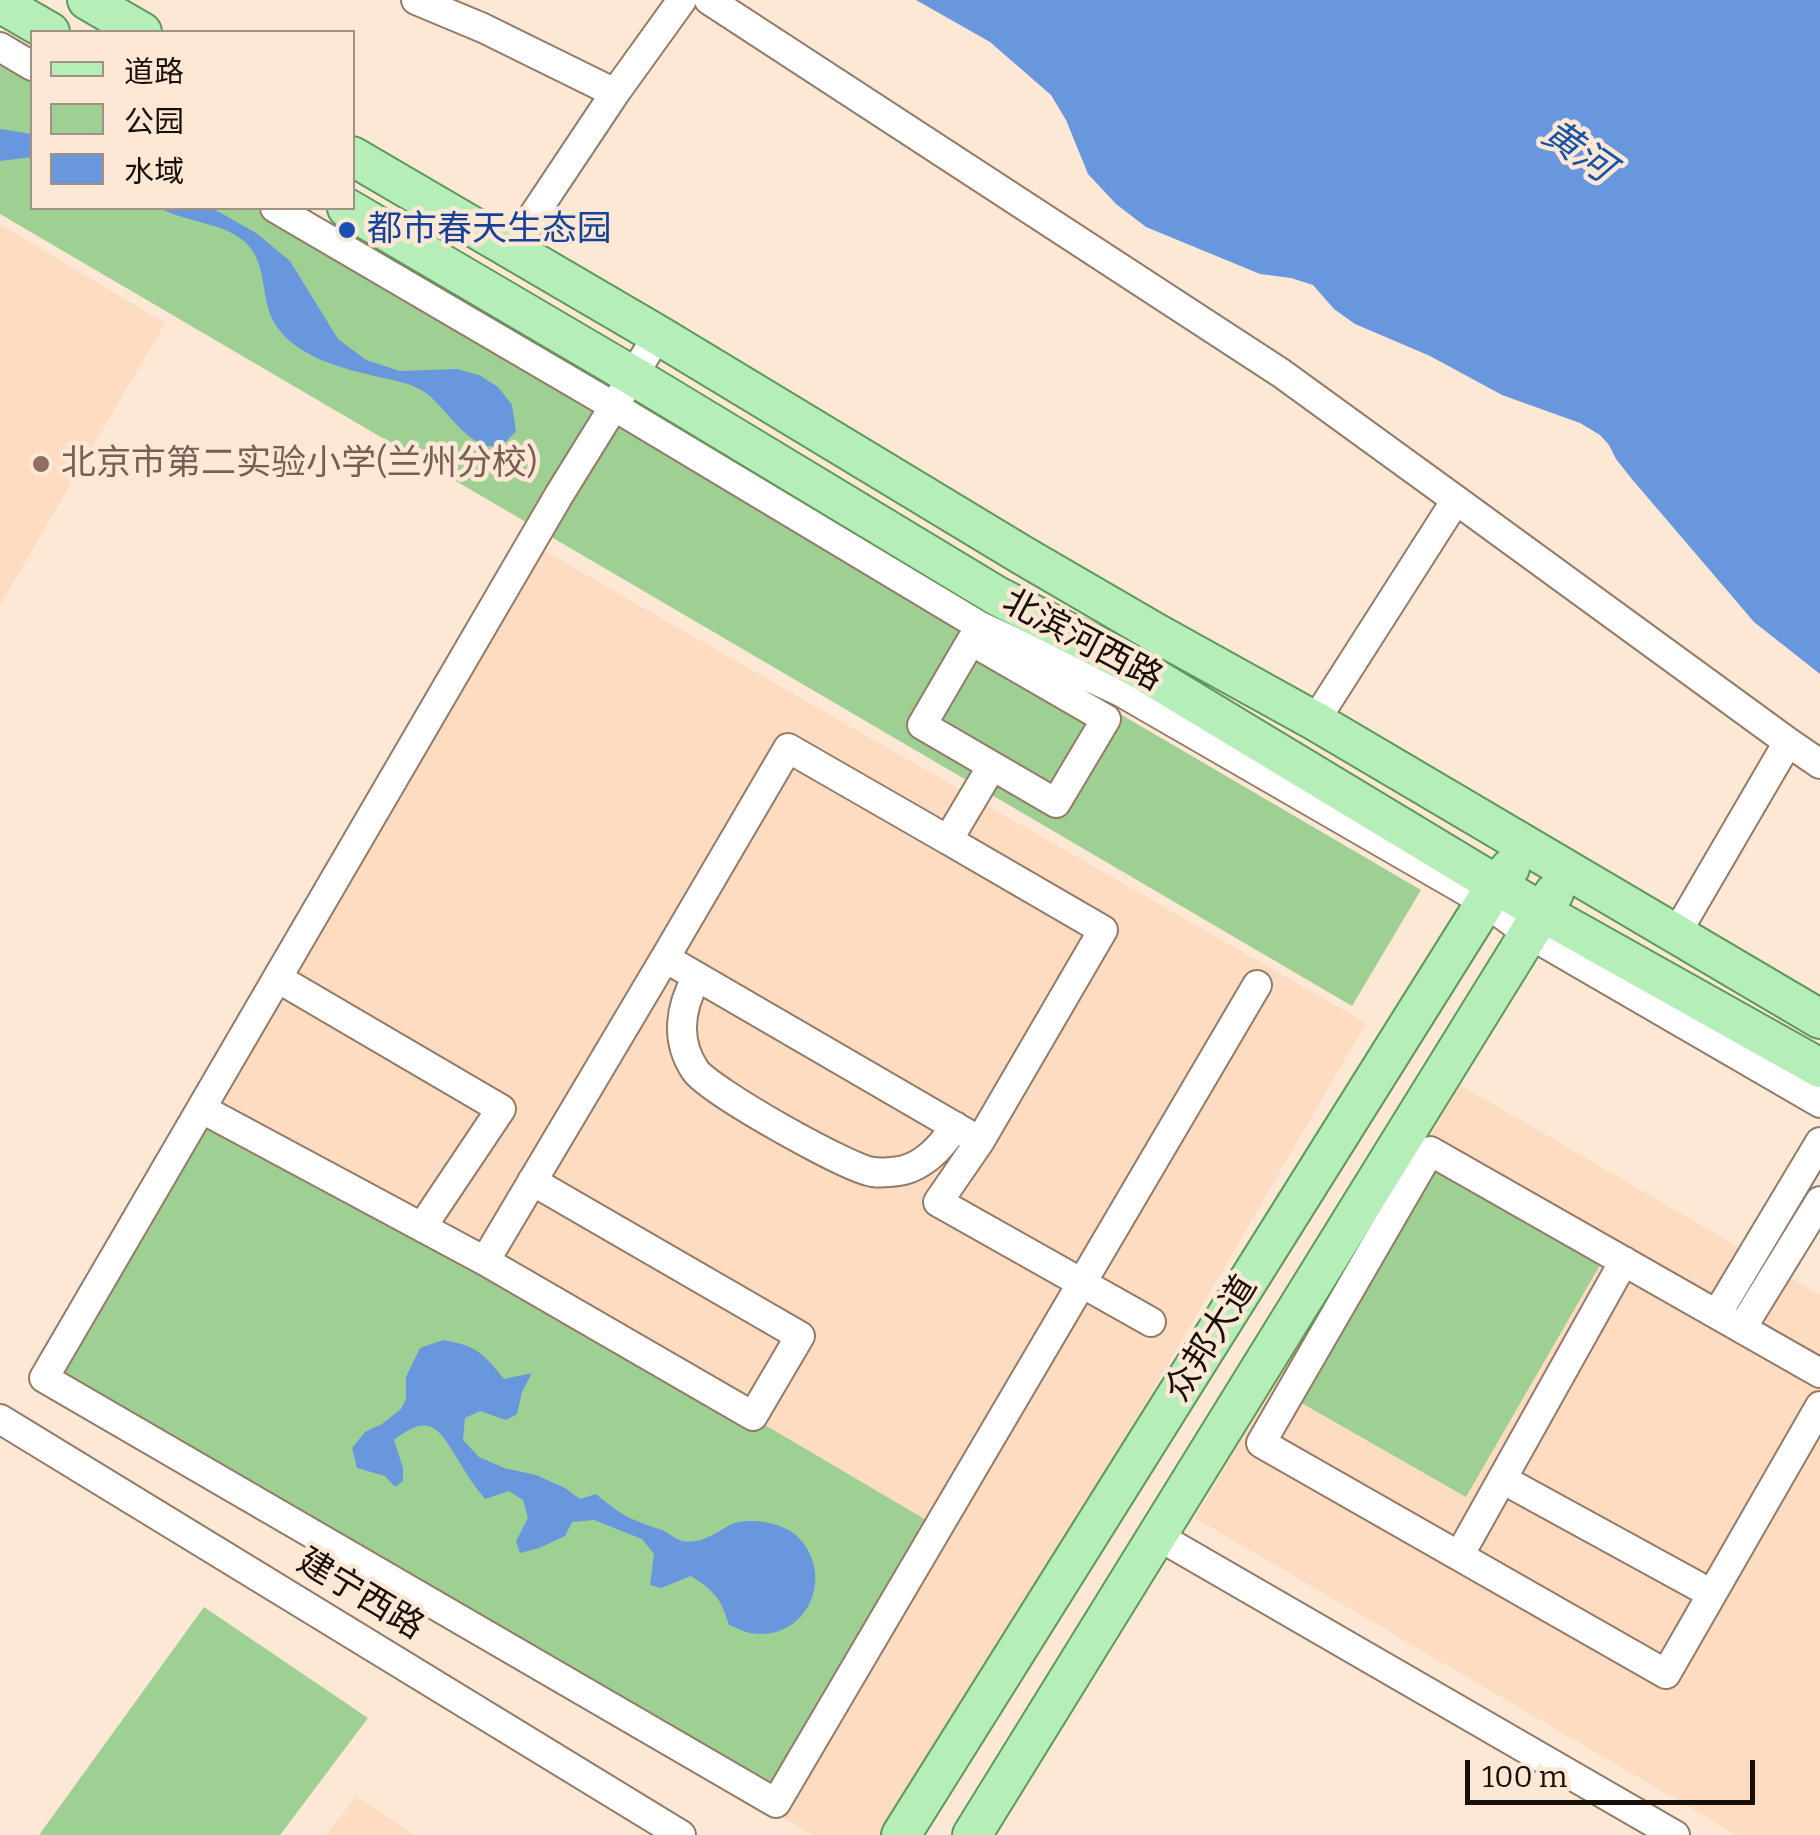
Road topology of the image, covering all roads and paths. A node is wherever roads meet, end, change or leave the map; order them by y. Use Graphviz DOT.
graph roads {
  1 [pos="87,0"];
  2 [pos="416,0"];
  3 [pos="682,0"];
  4 [pos="708,0"];
  5 [pos="0,3"];
  6 [pos="47,30"];
  7 [pos="139,30"];
  8 [pos="0,47"];
  9 [pos="30,65"];
  10 [pos="616,94"];
  11 [pos="355,158"];
  12 [pos="279,210"];
  13 [pos="350,210"];
  14 [pos="511,249"];
  15 [pos="658,336"];
  16 [pos="624,391"];
  17 [pos="1456,500"];
  18 [pos="1022,554"];
  19 [pos="983,621"];
  20 [pos="1156,633"];
  21 [pos="1128,680"];
  22 [pos="1106,718"];
  23 [pos="1315,722"];
  24 [pos="1788,742"];
  25 [pos="1820,764"];
  26 [pos="992,766"];
  27 [pos="948,840"];
  28 [pos="1528,847"];
  29 [pos="1569,871"];
  30 [pos="1490,894"];
  31 [pos="1534,922"];
  32 [pos="1676,934"];
  33 [pos="665,958"];
  34 [pos="697,977"];
  35 [pos="279,979"];
  36 [pos="1257,985"];
  37 [pos="1820,1019"];
  38 [pos="1820,1068"];
  39 [pos="1820,1104"];
  40 [pos="202,1110"];
  41 [pos="955,1126"];
  42 [pos="980,1140"];
  43 [pos="1820,1142"];
  44 [pos="532,1181"];
  45 [pos="1820,1201"];
  46 [pos="422,1227"];
  47 [pos="485,1261"];
  48 [pos="1624,1261"];
  49 [pos="1082,1283"];
  50 [pos="1716,1314"];
  51 [pos="1151,1322"];
  52 [pos="1742,1328"];
  53 [pos="1820,1373"];
  54 [pos="1820,1406"];
  55 [pos="0,1419"];
  56 [pos="1502,1479"];
  57 [pos="1156,1536"];
  58 [pos="1459,1556"];
  59 [pos="1712,1594"];
  60 [pos="681,1835"];
  61 [pos="901,1835"];
  62 [pos="972,1835"];
  63 [pos="1675,1835"];
  1 -- 7 [label="main road"];
  2 -- 10 [label="street"];
  3 -- 10 [label="street"];
  4 -- 17 [label="street"];
  5 -- 6 [label="main road"];
  8 -- 9 [label="street"];
  10 -- 14 [label="street"];
  11 -- 14 [label="main road, 北滨河西路"];
  12 -- 16 [label="street"];
  13 -- 16 [label="main road, 北滨河西路"];
  14 -- 15 [label="main road, 北滨河西路"];
  15 -- 16 [label="street"];
  15 -- 18 [label="main road, 北滨河西路"];
  16 -- 19 [label="main road, 北滨河西路"];
  16 -- 35 [label="street"];
  17 -- 23 [label="street"];
  17 -- 24 [label="street"];
  18 -- 19 [label="street"];
  18 -- 20 [label="main road, 北滨河西路"];
  19 -- 21 [label="main road, 北滨河西路"];
  19 -- 22 [label="street"];
  19 -- 26 [label="street"];
  20 -- 21 [label="street"];
  20 -- 23 [label="main road, 北滨河西路"];
  21 -- 22 [label="street"];
  21 -- 30 [label="main road, 北滨河西路"];
  22 -- 26 [label="street"];
  23 -- 28 [label="main road, 北滨河西路"];
  24 -- 25 [label="street"];
  24 -- 32 [label="street"];
  26 -- 27 [label="street"];
  27 -- 33 [label="street"];
  27 -- 42 [label="street"];
  28 -- 29 [label="main road, 北滨河西路"];
  28 -- 30 [label="main road, 众邦大道"];
  29 -- 31 [label="main road, 众邦大道"];
  29 -- 32 [label="main road, 北滨河西路"];
  30 -- 31 [label="main road, 北滨河西路"];
  30 -- 61 [label="main road, 众邦大道"];
  31 -- 38 [label="main road, 北滨河西路"];
  31 -- 39 [label="street"];
  31 -- 57 [label="main road, 众邦大道"];
  32 -- 37 [label="main road, 北滨河西路"];
  33 -- 34 [label="street"];
  33 -- 44 [label="street"];
  34 -- 41 [label="street"];
  34 -- 41 [label="street"];
  35 -- 40 [label="street"];
  35 -- 46 [label="street"];
  36 -- 49 [label="street"];
  40 -- 46 [label="street"];
  40 -- 49 [label="street"];
  41 -- 42 [label="street"];
  42 -- 49 [label="street"];
  43 -- 50 [label="street"];
  44 -- 47 [label="street"];
  44 -- 47 [label="street"];
  45 -- 52 [label="street"];
  46 -- 47 [label="street"];
  48 -- 50 [label="street"];
  48 -- 56 [label="street"];
  48 -- 58 [label="street"];
  49 -- 51 [label="street"];
  50 -- 52 [label="street"];
  52 -- 53 [label="street"];
  54 -- 59 [label="street"];
  55 -- 60 [label="street, 建宁西路"];
  56 -- 58 [label="street"];
  56 -- 59 [label="street"];
  57 -- 62 [label="main road, 众邦大道"];
  57 -- 63 [label="street"];
  58 -- 59 [label="street"];
}
